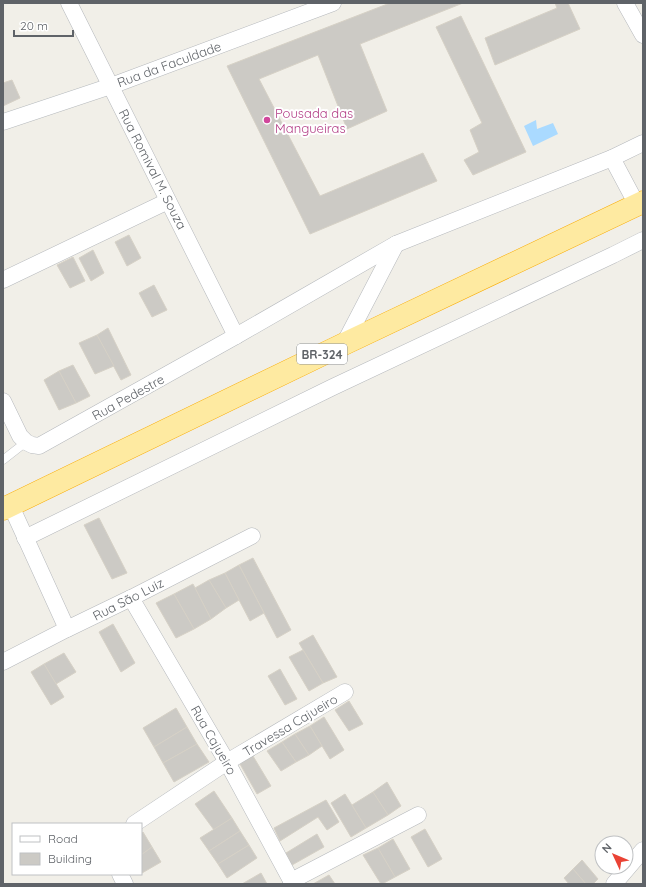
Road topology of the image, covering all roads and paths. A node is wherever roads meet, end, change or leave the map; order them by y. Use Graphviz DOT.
graph roads {
  1 [pos="69,3"];
  2 [pos="333,3"];
  3 [pos="625,3"];
  4 [pos="643,35"];
  5 [pos="111,86"];
  6 [pos="3,122"];
  7 [pos="643,143"];
  8 [pos="612,158"];
  9 [pos="168,201"];
  10 [pos="640,203"];
  11 [pos="643,240"];
  12 [pos="396,244"];
  13 [pos="3,280"];
  14 [pos="236,336"];
  15 [pos="344,344"];
  16 [pos="3,401"];
  17 [pos="23,439"];
  18 [pos="3,460"];
  19 [pos="7,508"];
  20 [pos="252,536"];
  21 [pos="25,538"];
  22 [pos="131,598"];
  23 [pos="67,629"];
  24 [pos="3,662"];
  25 [pos="345,692"];
  26 [pos="227,762"];
  27 [pos="418,815"];
  28 [pos="136,823"];
  29 [pos="643,850"];
  30 [pos="120,875"];
  31 [pos="292,882"];
  32 [pos="125,884"];
  33 [pos="614,884"];
  1 -- 5 [label="street, Rua Romival M. Souza"];
  2 -- 5 [label="street, Rua da Faculdade"];
  3 -- 4 [label="street"];
  5 -- 6 [label="street, Rua da Faculdade"];
  5 -- 9 [label="street, Rua Romival M. Souza"];
  7 -- 8 [label="street, Rua Pedestre"];
  8 -- 10 [label="street"];
  8 -- 12 [label="street, Rua Pedestre"];
  9 -- 13 [label="street"];
  9 -- 14 [label="street, Rua Romival M. Souza"];
  10 -- 15 [label="highway, BR-324"];
  11 -- 21 [label="street"];
  12 -- 14 [label="street, Rua Pedestre"];
  12 -- 15 [label="street"];
  14 -- 17 [label="street, Rua Pedestre"];
  15 -- 19 [label="highway, BR-324"];
  16 -- 17 [label="street"];
  17 -- 18 [label="lane"];
  19 -- 21 [label="street"];
  20 -- 22 [label="street, Rua São Luiz"];
  21 -- 23 [label="street"];
  22 -- 23 [label="street, Rua São Luiz"];
  22 -- 26 [label="street, Rua Cajueiro"];
  23 -- 24 [label="street, Rua São Luiz"];
  25 -- 26 [label="street, Travessa Cajueiro"];
  26 -- 28 [label="street, Travessa Cajueiro"];
  26 -- 31 [label="street, Rua Cajueiro"];
  27 -- 31 [label="street"];
  29 -- 33 [label="street"];
  30 -- 32 [label="street"];
}
